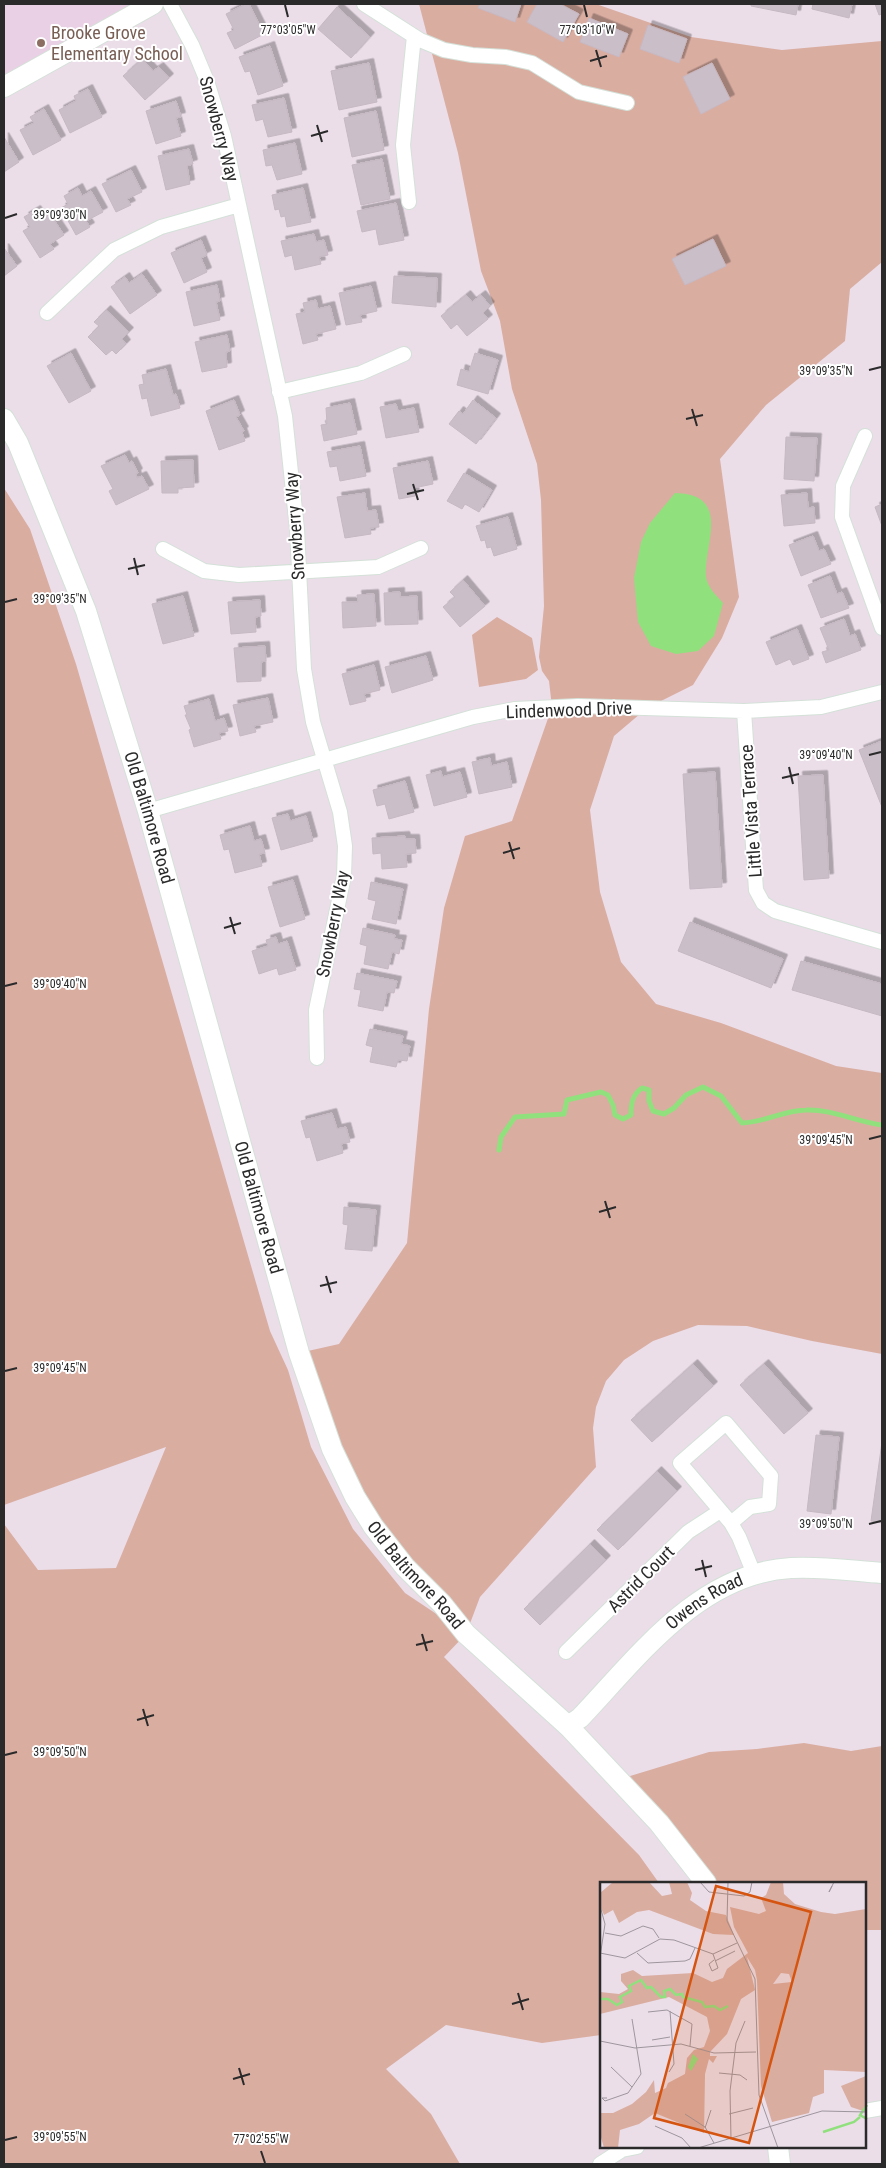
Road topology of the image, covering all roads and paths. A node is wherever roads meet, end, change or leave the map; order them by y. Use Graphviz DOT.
graph roads {
  1 [pos="153,4"];
  2 [pos="170,4"];
  3 [pos="364,4"];
  4 [pos="414,36"];
  5 [pos="4,87"];
  6 [pos="627,103"];
  7 [pos="409,202"];
  8 [pos="239,205"];
  9 [pos="47,313"];
  10 [pos="404,354"];
  11 [pos="279,392"];
  12 [pos="4,419"];
  13 [pos="865,436"];
  14 [pos="421,548"];
  15 [pos="163,549"];
  16 [pos="299,571"];
  17 [pos="882,628"];
  18 [pos="882,692"];
  19 [pos="744,711"];
  20 [pos="325,760"];
  21 [pos="148,811"];
  22 [pos="882,942"];
  23 [pos="317,1058"];
  24 [pos="720,1511"];
  25 [pos="731,1523"];
  26 [pos="882,1573"];
  27 [pos="754,1574"];
  28 [pos="566,1652"];
  29 [pos="568,1726"];
  30 [pos="705,1882"];
  31 [pos="882,2108"];
  32 [pos="866,2111"];
  33 [pos="632,2148"];
  34 [pos="778,2148"];
  35 [pos="600,2164"];
  36 [pos="780,2164"];
  1 -- 5 [label="street"];
  2 -- 8 [label="street, Snowberry Way"];
  3 -- 4 [label="street"];
  4 -- 6 [label="street"];
  4 -- 7 [label="street"];
  8 -- 9 [label="street"];
  8 -- 11 [label="street, Snowberry Way"];
  10 -- 11 [label="street"];
  11 -- 16 [label="street, Snowberry Way"];
  12 -- 21 [label="street, Old Baltimore Road"];
  13 -- 17 [label="street"];
  14 -- 16 [label="street"];
  15 -- 16 [label="street"];
  16 -- 20 [label="street, Snowberry Way"];
  18 -- 19 [label="street, Lindenwood Drive"];
  19 -- 20 [label="street, Lindenwood Drive"];
  19 -- 22 [label="street, Little Vista Terrace"];
  20 -- 21 [label="street, Lindenwood Drive"];
  20 -- 23 [label="street, Snowberry Way"];
  21 -- 29 [label="street, Old Baltimore Road"];
  24 -- 25 [label="street"];
  24 -- 25 [label="street"];
  24 -- 28 [label="street, Astrid Court"];
  25 -- 27 [label="street"];
  26 -- 27 [label="street, Owens Road"];
  27 -- 29 [label="street, Owens Road"];
  29 -- 30 [label="street, Old Baltimore Road"];
  31 -- 32 [label="street"];
  33 -- 35 [label="street"];
  34 -- 36 [label="street"];
}
